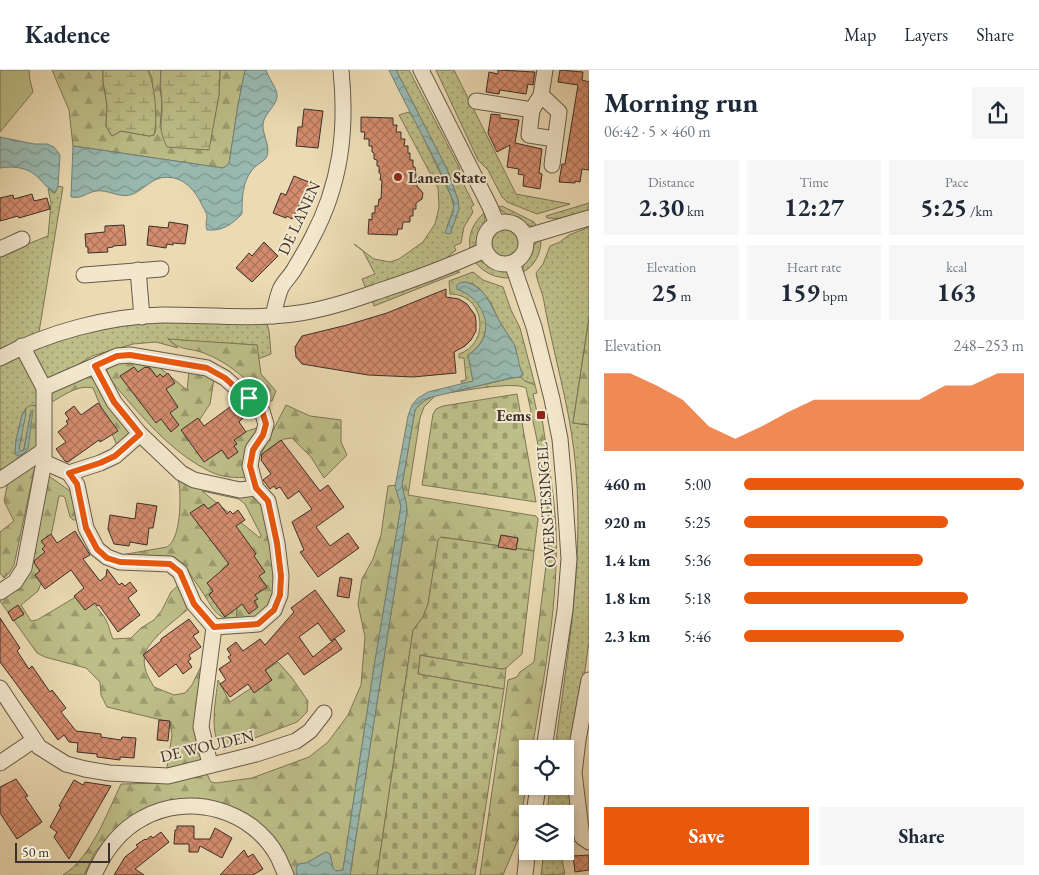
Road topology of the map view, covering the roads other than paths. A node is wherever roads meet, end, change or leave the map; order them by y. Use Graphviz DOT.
graph roads {
  1 [pos="341,70"];
  2 [pos="420,70"];
  3 [pos="545,70"];
  4 [pos="541,95"];
  5 [pos="476,101"];
  6 [pos="532,110"];
  7 [pos="555,139"];
  8 [pos="552,165"];
  9 [pos="589,218"];
  10 [pos="497,224"];
  11 [pos="525,237"];
  12 [pos="22,239"];
  13 [pos="0,249"];
  14 [pos="486,250"];
  15 [pos="512,263"];
  16 [pos="161,269"];
  17 [pos="138,270"];
  18 [pos="84,275"];
  19 [pos="273,316"];
  20 [pos="142,317"];
  21 [pos="22,346"];
  22 [pos="0,358"];
  23 [pos="95,366"];
  24 [pos="44,388"];
  25 [pos="140,434"];
  26 [pos="44,457"];
  27 [pos="69,473"];
  28 [pos="0,480"];
  29 [pos="256,488"];
  30 [pos="0,592"];
  31 [pos="214,627"];
  32 [pos="589,680"];
  33 [pos="0,688"];
  34 [pos="324,712"];
  35 [pos="34,740"];
  36 [pos="545,740"];
  37 [pos="584,741"];
  38 [pos="0,763"];
  39 [pos="210,764"];
  40 [pos="589,842"];
  41 [pos="522,860"];
  42 [pos="526,860"];
  43 [pos="94,875"];
  44 [pos="286,875"];
  45 [pos="518,875"];
  46 [pos="525,875"];
  1 -- 19 [label="street, DE LANEN"];
  2 -- 10 [label="street"];
  3 -- 4 [label="street"];
  4 -- 6 [label="street"];
  4 -- 7 [label="street"];
  5 -- 6 [label="street"];
  6 -- 7 [label="street"];
  7 -- 8 [label="street"];
  9 -- 11 [label="street"];
  10 -- 11 [label="street"];
  10 -- 14 [label="street"];
  11 -- 15 [label="street"];
  12 -- 13 [label="street"];
  14 -- 15 [label="street"];
  14 -- 19 [label="street"];
  15 -- 36 [label="street, OVERSTESINGEL"];
  16 -- 17 [label="street"];
  17 -- 18 [label="street"];
  17 -- 20 [label="street"];
  19 -- 20 [label="street"];
  20 -- 21 [label="street"];
  21 -- 22 [label="street"];
  21 -- 24 [label="street"];
  23 -- 24 [label="street"];
  23 -- 25 [label="street"];
  23 -- 29 [label="street"];
  24 -- 26 [label="street"];
  25 -- 27 [label="street"];
  25 -- 29 [label="street"];
  26 -- 27 [label="street"];
  26 -- 28 [label="street"];
  26 -- 30 [label="street"];
  27 -- 31 [label="street"];
  29 -- 31 [label="street"];
  31 -- 39 [label="street"];
  32 -- 37 [label="street"];
  33 -- 35 [label="street, DE WOUDEN"];
  34 -- 39 [label="street, DE WOUDEN"];
  35 -- 38 [label="street"];
  35 -- 39 [label="street, DE WOUDEN"];
  37 -- 40 [label="street"];
  41 -- 45 [label="street"];
  42 -- 46 [label="street"];
  43 -- 44 [label="street"];
}
